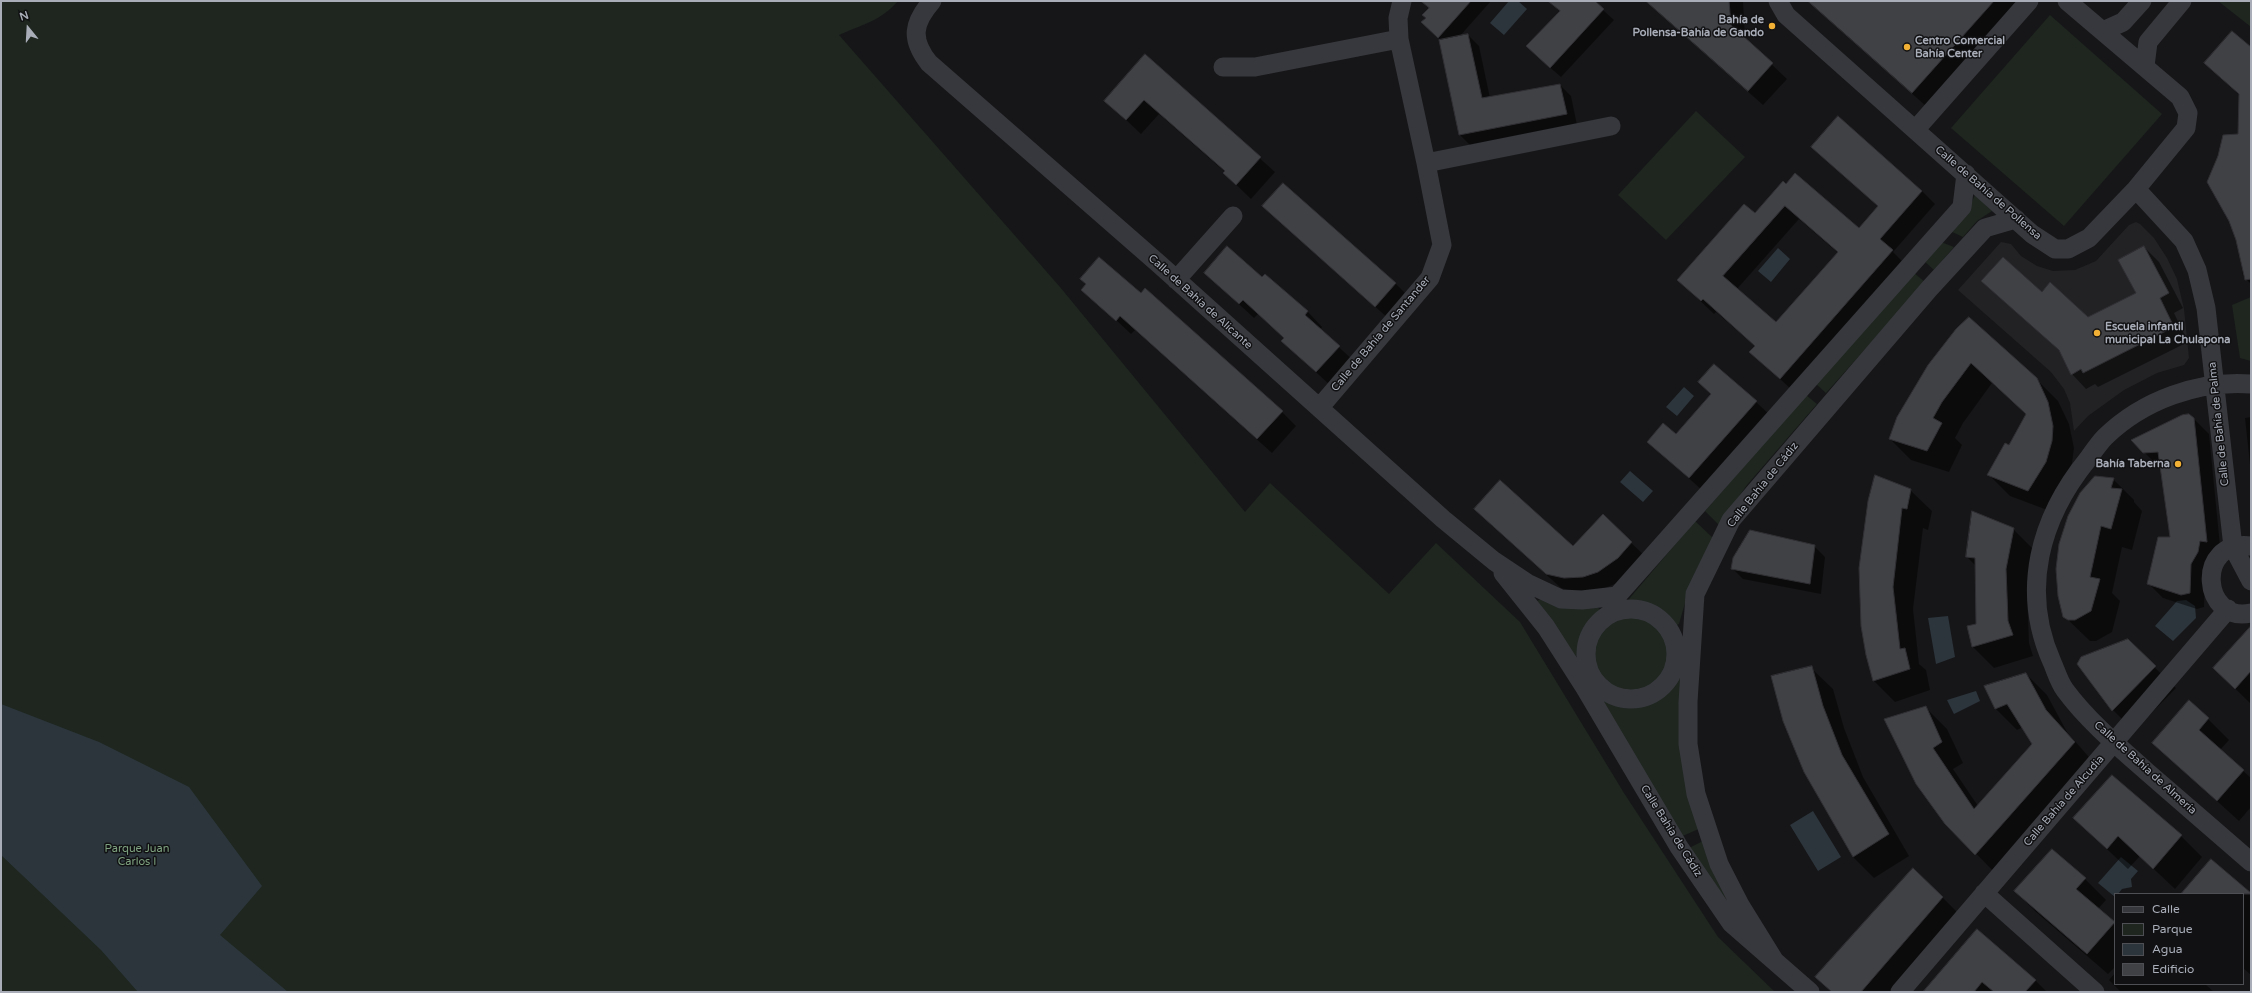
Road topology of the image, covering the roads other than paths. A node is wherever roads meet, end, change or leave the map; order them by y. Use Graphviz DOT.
graph roads {
  1 [pos="932,1"];
  2 [pos="1402,1"];
  3 [pos="1778,1"];
  4 [pos="2029,1"];
  5 [pos="2068,1"];
  6 [pos="2142,1"];
  7 [pos="2182,1"];
  8 [pos="2103,31"];
  9 [pos="1399,39"];
  10 [pos="2145,66"];
  11 [pos="1223,67"];
  12 [pos="1610,126"];
  13 [pos="1916,129"];
  14 [pos="1426,163"];
  15 [pos="1966,174"];
  16 [pos="2136,189"];
  17 [pos="1232,216"];
  18 [pos="2016,219"];
  19 [pos="1176,280"];
  20 [pos="2215,384"];
  21 [pos="2251,384"];
  22 [pos="1320,407"];
  23 [pos="2242,546"];
  24 [pos="1494,561"];
  25 [pos="2251,581"];
  26 [pos="1620,603"];
  27 [pos="2228,609"];
  28 [pos="2251,613"];
  29 [pos="1684,659"];
  30 [pos="1590,685"];
  31 [pos="2113,742"];
  32 [pos="2251,862"];
  33 [pos="1984,893"];
  34 [pos="1774,960"];
  35 [pos="1810,992"];
  36 [pos="1900,992"];
  37 [pos="2095,992"];
  1 -- 19 [label="street, Calle de Bahía de Alicante"];
  2 -- 9 [label="street, Calle de Bahía de Santander"];
  3 -- 13 [label="street, Calle de Bahía de Pollensa"];
  4 -- 13 [label="street"];
  5 -- 8 [label="street, Calle de Bahía de Pollensa"];
  6 -- 8 [label="street"];
  7 -- 10 [label="street"];
  8 -- 10 [label="street, Calle de Bahía de Pollensa"];
  9 -- 11 [label="street"];
  9 -- 14 [label="street, Calle de Bahía de Santander"];
  10 -- 16 [label="street, Calle de Bahía de Pollensa"];
  12 -- 14 [label="street"];
  13 -- 15 [label="street, Calle de Bahía de Pollensa"];
  14 -- 22 [label="street, Calle de Bahía de Santander"];
  15 -- 18 [label="street, Calle de Bahía de Pollensa"];
  15 -- 26 [label="street"];
  16 -- 18 [label="street, Calle de Bahía de Pollensa"];
  16 -- 20 [label="street, Calle de Bahía de Palma"];
  17 -- 19 [label="street"];
  18 -- 29 [label="street, Calle Bahía de Cádiz"];
  19 -- 22 [label="street, Calle de Bahía de Alicante"];
  20 -- 21 [label="street, Calle de Bahía de Almería"];
  20 -- 23 [label="street, Calle de Bahía de Palma"];
  20 -- 31 [label="street, Calle de Bahía de Almería"];
  22 -- 24 [label="street, Calle de Bahía de Alicante"];
  23 -- 25 [label="street, Calle de Bahía de Palma"];
  23 -- 27 [label="street"];
  24 -- 26 [label="street, Calle de Bahía de Alicante"];
  24 -- 30 [label="street, Calle de Bahía de Alicante"];
  26 -- 29 [label="street"];
  26 -- 30 [label="street"];
  27 -- 28 [label="street"];
  27 -- 31 [label="street, Calle Bahía de Alcudia"];
  29 -- 30 [label="street"];
  29 -- 34 [label="street, Calle Bahía de Cádiz"];
  30 -- 34 [label="street, Calle Bahía de Cádiz"];
  31 -- 32 [label="street, Calle de Bahía de Almería"];
  31 -- 33 [label="street, Calle Bahía de Alcudia"];
  33 -- 36 [label="street, Calle Bahía de Alcudia"];
  33 -- 37 [label="street"];
  34 -- 35 [label="street, Calle Bahía de Cádiz"];
}
